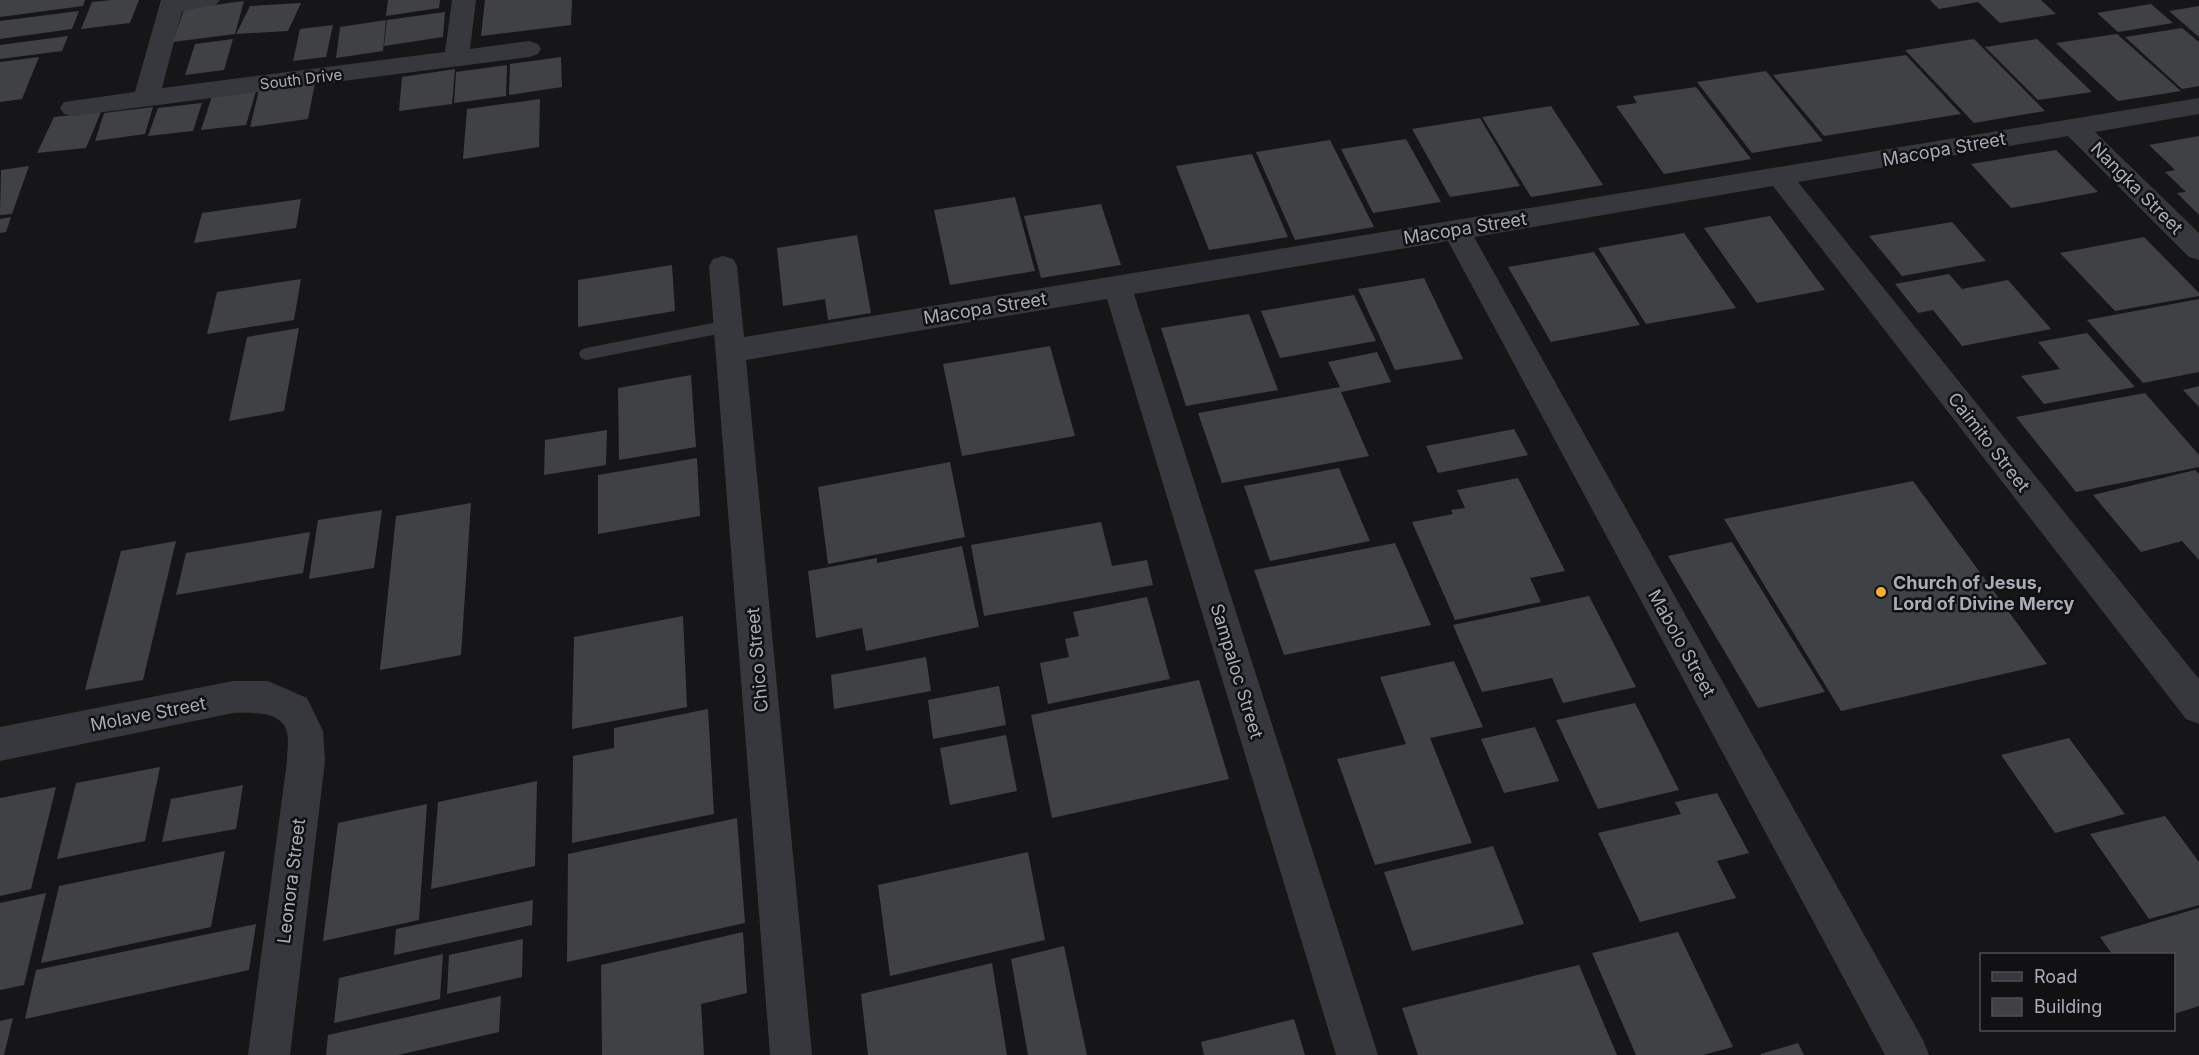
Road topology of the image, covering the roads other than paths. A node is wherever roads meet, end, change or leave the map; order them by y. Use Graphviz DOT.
graph roads {
  1 [pos="208,0"];
  2 [pos="464,0"];
  3 [pos="172,2"];
  4 [pos="529,49"];
  5 [pos="457,58"];
  6 [pos="146,99"];
  7 [pos="2199,106"];
  8 [pos="73,108"];
  9 [pos="2074,127"];
  10 [pos="1779,176"];
  11 [pos="1456,230"];
  12 [pos="2199,250"];
  13 [pos="723,266"];
  14 [pos="1117,286"];
  15 [pos="729,338"];
  16 [pos="586,354"];
  17 [pos="2199,707"];
  18 [pos="294,710"];
  19 [pos="0,744"];
  20 [pos="269,1055"];
  21 [pos="791,1055"];
  22 [pos="1357,1055"];
  23 [pos="1908,1055"];
  1 -- 3 [label="street"];
  2 -- 5 [label="street"];
  3 -- 6 [label="street"];
  4 -- 5 [label="street, South Drive"];
  5 -- 6 [label="street, South Drive"];
  6 -- 8 [label="street, South Drive"];
  7 -- 9 [label="street, Macopa Street"];
  9 -- 10 [label="street, Macopa Street"];
  9 -- 12 [label="street, Nangka Street"];
  10 -- 11 [label="street, Macopa Street"];
  10 -- 17 [label="street, Caimito Street"];
  11 -- 14 [label="street, Macopa Street"];
  11 -- 23 [label="street, Mabolo Street"];
  13 -- 15 [label="street, Chico Street"];
  14 -- 15 [label="street, Macopa Street"];
  14 -- 22 [label="street, Sampaloc Street"];
  15 -- 16 [label="lane"];
  15 -- 21 [label="street, Chico Street"];
  18 -- 19 [label="street, Molave Street"];
  18 -- 20 [label="street, Leonora Street"];
}
